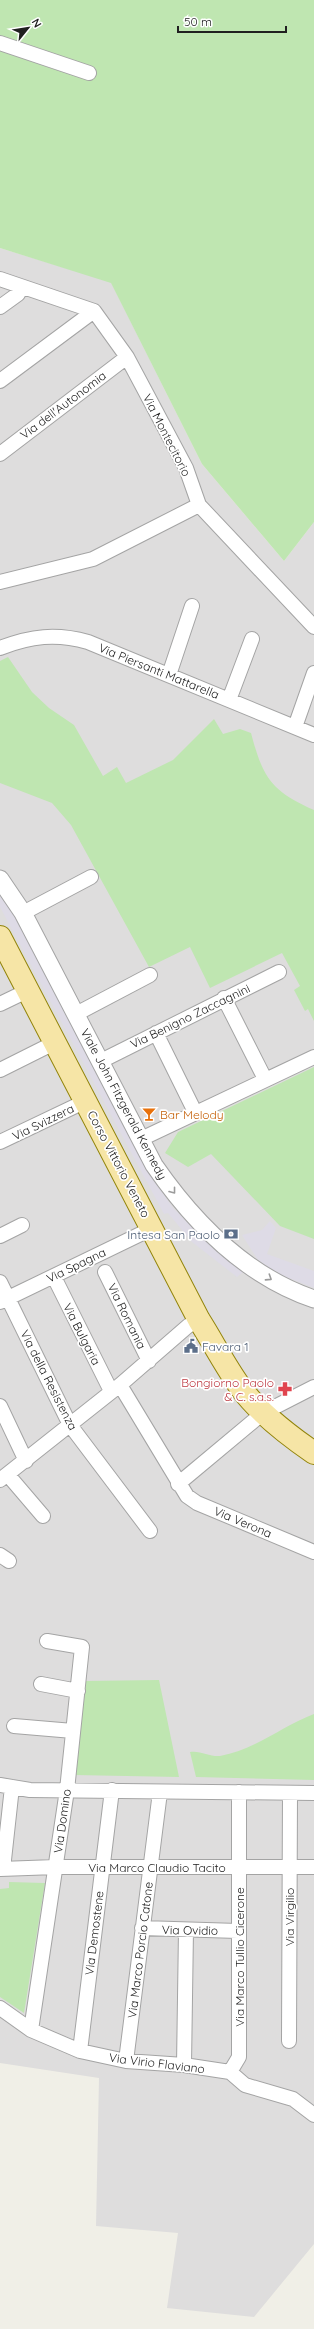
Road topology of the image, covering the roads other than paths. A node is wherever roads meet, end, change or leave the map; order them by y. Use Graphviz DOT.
graph roads {
  1 [pos="0,43"];
  2 [pos="90,73"];
  3 [pos="0,278"];
  4 [pos="21,287"];
  5 [pos="0,307"];
  6 [pos="94,311"];
  7 [pos="127,357"];
  8 [pos="0,381"];
  9 [pos="0,454"];
  10 [pos="199,505"];
  11 [pos="0,582"];
  12 [pos="192,606"];
  13 [pos="314,627"];
  14 [pos="252,639"];
  15 [pos="0,648"];
  16 [pos="314,673"];
  17 [pos="169,675"];
  18 [pos="230,700"];
  19 [pos="295,727"];
  20 [pos="314,735"];
  21 [pos="91,876"];
  22 [pos="0,880"];
  23 [pos="23,913"];
  24 [pos="2,945"];
  25 [pos="279,972"];
  26 [pos="150,975"];
  27 [pos="29,990"];
  28 [pos="224,998"];
  29 [pos="0,1004"];
  30 [pos="76,1014"];
  31 [pos="156,1033"];
  32 [pos="56,1042"];
  33 [pos="314,1056"];
  34 [pos="101,1061"];
  35 [pos="0,1070"];
  36 [pos="265,1079"];
  37 [pos="86,1100"];
  38 [pos="195,1112"];
  39 [pos="0,1142"];
  40 [pos="143,1143"];
  41 [pos="22,1225"];
  42 [pos="153,1228"];
  43 [pos="0,1236"];
  44 [pos="104,1272"];
  45 [pos="54,1277"];
  46 [pos="0,1282"];
  47 [pos="314,1299"];
  48 [pos="4,1301"];
  49 [pos="199,1320"];
  50 [pos="148,1361"];
  51 [pos="314,1386"];
  52 [pos="115,1388"];
  53 [pos="0,1406"];
  54 [pos="263,1413"];
  55 [pos="70,1424"];
  56 [pos="314,1453"];
  57 [pos="26,1461"];
  58 [pos="4,1478"];
  59 [pos="178,1484"];
  60 [pos="43,1516"];
  61 [pos="150,1531"];
  62 [pos="314,1552"];
  63 [pos="46,1641"];
  64 [pos="41,1684"];
  65 [pos="78,1691"];
  66 [pos="14,1726"];
  67 [pos="73,1731"];
  68 [pos="6,1786"];
  69 [pos="67,1790"];
  70 [pos="112,1790"];
  71 [pos="160,1792"];
  72 [pos="239,1792"];
  73 [pos="290,1793"];
  74 [pos="314,1793"];
  75 [pos="56,1867"];
  76 [pos="102,1867"];
  77 [pos="150,1867"];
  78 [pos="289,1867"];
  79 [pos="314,1867"];
  80 [pos="239,1868"];
  81 [pos="1,1869"];
  82 [pos="142,1928"];
  83 [pos="186,1930"];
  84 [pos="238,1931"];
  85 [pos="0,2008"];
  86 [pos="31,2030"];
  87 [pos="289,2041"];
  88 [pos="80,2052"];
  89 [pos="126,2061"];
  90 [pos="184,2065"];
  91 [pos="230,2072"];
  92 [pos="314,2115"];
  1 -- 2 [label="street"];
  3 -- 4 [label="street"];
  4 -- 5 [label="street"];
  4 -- 6 [label="street"];
  6 -- 7 [label="street, Via Montecitorio"];
  6 -- 8 [label="street"];
  7 -- 9 [label="street, Via dell'Autonomia"];
  7 -- 10 [label="street, Via Montecitorio"];
  10 -- 11 [label="street"];
  10 -- 13 [label="street, Via Montecitorio"];
  12 -- 17 [label="street"];
  14 -- 18 [label="street"];
  15 -- 17 [label="street, Via Piersanti Mattarella"];
  16 -- 19 [label="street"];
  17 -- 18 [label="street, Via Piersanti Mattarella"];
  18 -- 19 [label="street, Via Piersanti Mattarella"];
  19 -- 20 [label="street, Via Piersanti Mattarella"];
  21 -- 23 [label="street"];
  22 -- 23 [label="street, Viale John Fitzgerald Kennedy"];
  23 -- 30 [label="street, Viale John Fitzgerald Kennedy"];
  24 -- 27 [label="main road, Corso Vittorio Veneto"];
  25 -- 28 [label="street, Via Benigno Zaccagnini"];
  26 -- 30 [label="street"];
  27 -- 29 [label="street"];
  27 -- 32 [label="main road, Corso Vittorio Veneto"];
  28 -- 31 [label="street, Via Benigno Zaccagnini"];
  28 -- 36 [label="street"];
  30 -- 34 [label="street, Viale John Fitzgerald Kennedy"];
  31 -- 34 [label="street, Via Benigno Zaccagnini"];
  31 -- 38 [label="street"];
  32 -- 35 [label="street"];
  32 -- 37 [label="main road, Corso Vittorio Veneto"];
  33 -- 36 [label="street"];
  34 -- 40 [label="street, Viale John Fitzgerald Kennedy"];
  36 -- 38 [label="street"];
  37 -- 39 [label="street, Via Svizzera"];
  37 -- 42 [label="main road, Corso Vittorio Veneto"];
  38 -- 40 [label="street"];
  40 -- 47 [label="street, Viale John Fitzgerald Kennedy, one-way"];
  41 -- 43 [label="street"];
  42 -- 45 [label="street, Via Spagna"];
  42 -- 49 [label="main road, Corso Vittorio Veneto"];
  44 -- 50 [label="street, Via Romania"];
  45 -- 48 [label="street, Via Spagna"];
  45 -- 52 [label="street, Via Bulgaria"];
  46 -- 48 [label="street, Via della Resistenza"];
  48 -- 55 [label="street, Via della Resistenza"];
  49 -- 50 [label="street"];
  49 -- 54 [label="main road, Corso Vittorio Veneto"];
  50 -- 52 [label="street"];
  51 -- 54 [label="street"];
  52 -- 55 [label="street"];
  52 -- 59 [label="street, Via Verona"];
  53 -- 57 [label="street"];
  54 -- 56 [label="main road, Corso Vittorio Veneto"];
  54 -- 59 [label="street"];
  55 -- 57 [label="street"];
  55 -- 61 [label="street, Via della Resistenza"];
  57 -- 58 [label="street"];
  58 -- 60 [label="street"];
  59 -- 62 [label="street, Via Verona"];
  63 -- 65 [label="street, Via Domino"];
  64 -- 65 [label="street"];
  65 -- 67 [label="street, Via Domino"];
  66 -- 67 [label="street"];
  67 -- 69 [label="street, Via Domino"];
  68 -- 69 [label="street"];
  68 -- 81 [label="street"];
  69 -- 70 [label="street"];
  69 -- 75 [label="street, Via Domino"];
  70 -- 71 [label="street"];
  70 -- 76 [label="street, Via Demostene"];
  71 -- 72 [label="street"];
  71 -- 77 [label="street, Via Marco Porcio Catone"];
  72 -- 73 [label="street"];
  72 -- 80 [label="street, Via Marco Tullio Cicerone"];
  73 -- 74 [label="street"];
  73 -- 78 [label="street, Via Virgilio"];
  75 -- 76 [label="street, Via Marco Claudio Tacito"];
  75 -- 81 [label="street, Via Marco Claudio Tacito"];
  75 -- 86 [label="street, Via Domino"];
  76 -- 77 [label="street, Via Marco Claudio Tacito"];
  76 -- 88 [label="street, Via Demostene"];
  77 -- 80 [label="street, Via Marco Claudio Tacito"];
  77 -- 82 [label="street, Via Marco Porcio Catone"];
  78 -- 79 [label="street, Via Marco Claudio Tacito"];
  78 -- 80 [label="street, Via Marco Claudio Tacito"];
  78 -- 87 [label="street, Via Virgilio"];
  80 -- 84 [label="street, Via Marco Tullio Cicerone"];
  82 -- 83 [label="street, Via Ovidio"];
  82 -- 89 [label="street, Via Marco Porcio Catone"];
  83 -- 84 [label="street, Via Ovidio"];
  83 -- 90 [label="street"];
  84 -- 91 [label="street, Via Marco Tullio Cicerone"];
  85 -- 86 [label="street, Via Virio Flaviano"];
  86 -- 88 [label="street, Via Virio Flaviano"];
  88 -- 89 [label="street, Via Virio Flaviano"];
  89 -- 90 [label="street, Via Virio Flaviano"];
  90 -- 91 [label="street, Via Virio Flaviano"];
  91 -- 92 [label="street"];
}
